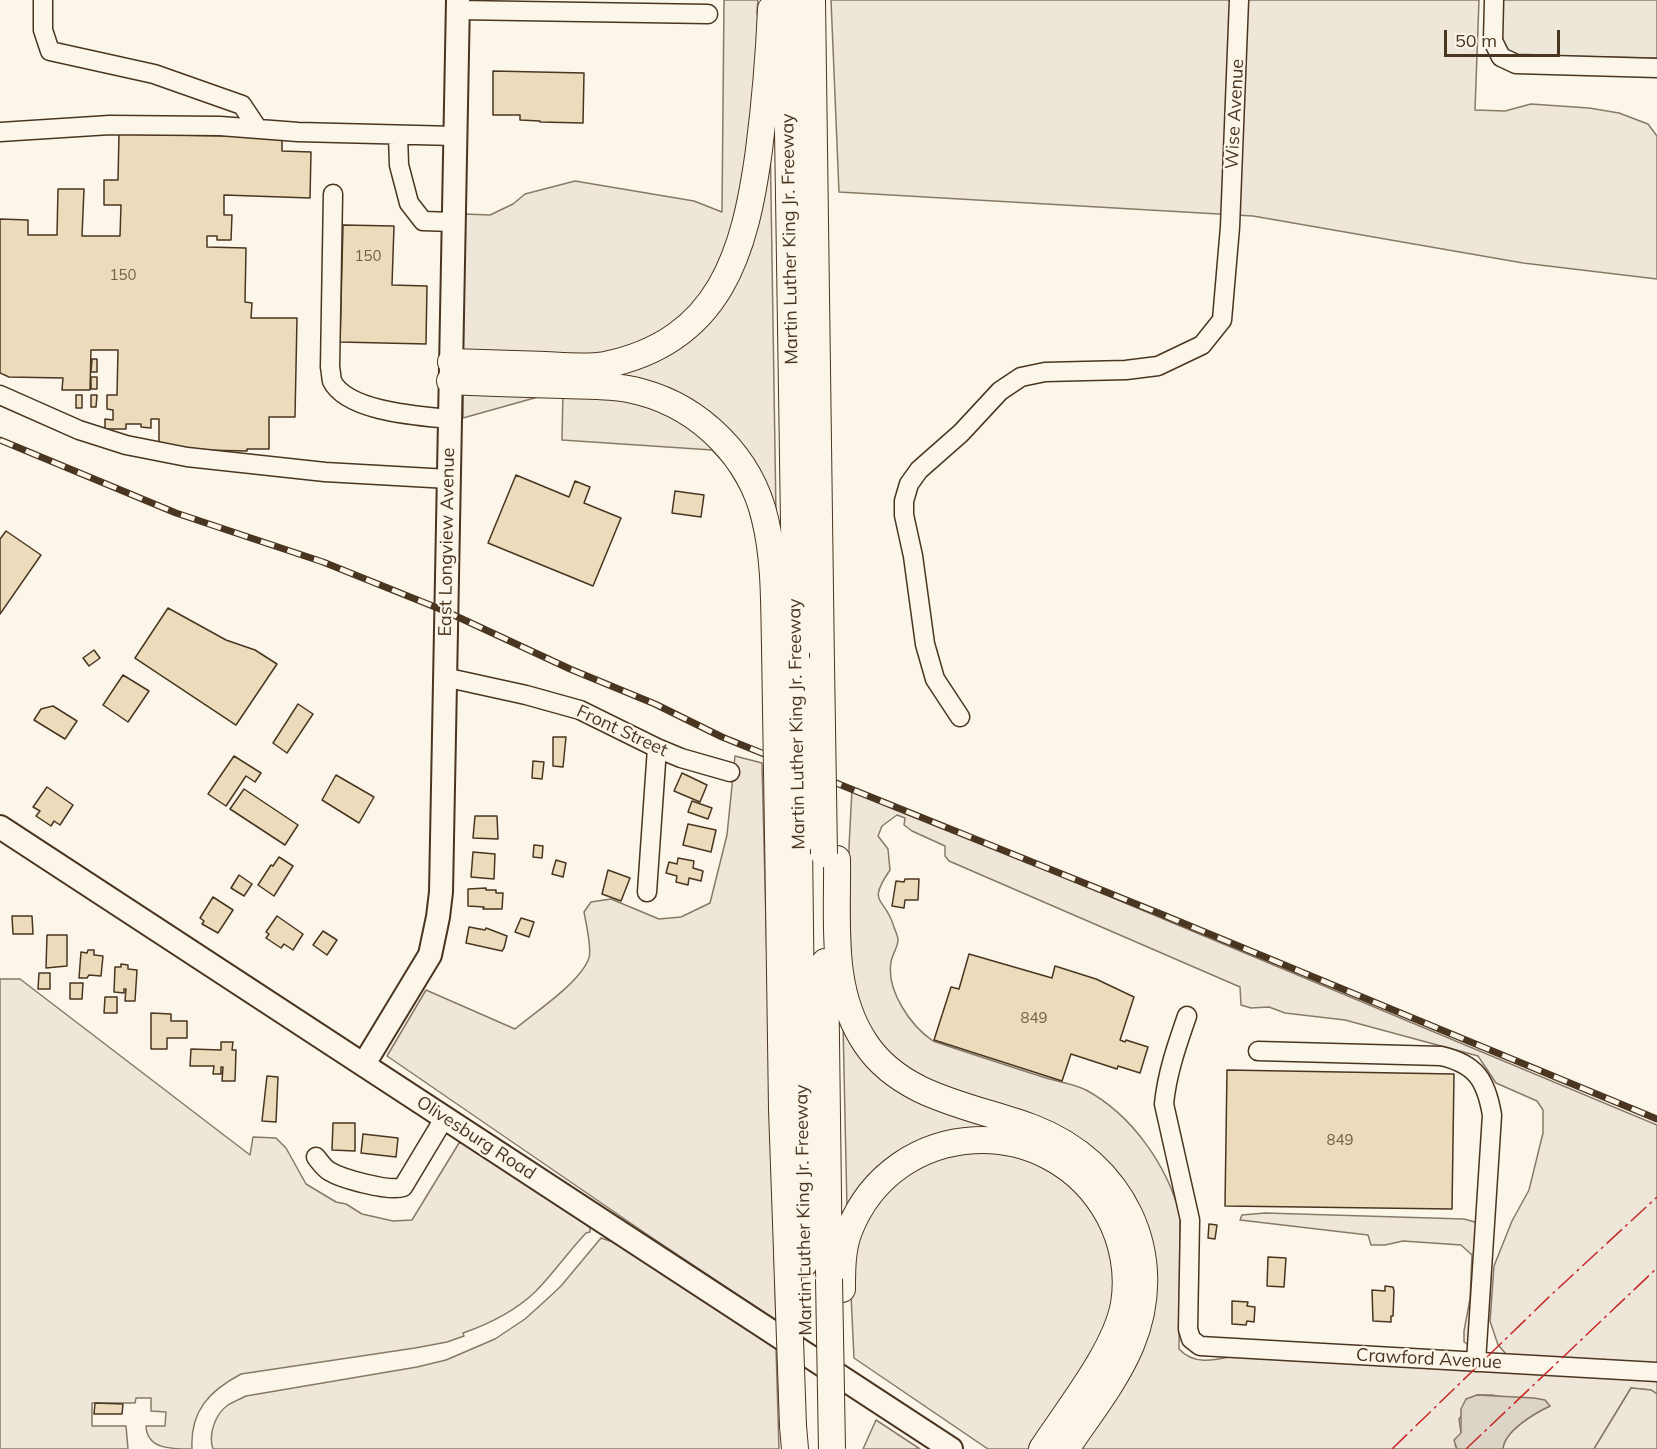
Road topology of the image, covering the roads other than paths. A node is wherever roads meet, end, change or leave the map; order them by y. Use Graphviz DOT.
graph roads {
  1 [pos="43,0"];
  2 [pos="772,0"];
  3 [pos="786,0"];
  4 [pos="812,0"];
  5 [pos="830,0"];
  6 [pos="1239,0"];
  7 [pos="1494,0"];
  8 [pos="458,5"];
  9 [pos="490,5"];
  10 [pos="708,14"];
  11 [pos="1657,68"];
  12 [pos="258,129"];
  13 [pos="0,132"];
  14 [pos="398,135"];
  15 [pos="455,136"];
  16 [pos="333,194"];
  17 [pos="453,222"];
  18 [pos="450,372"];
  19 [pos="0,395"];
  20 [pos="450,419"];
  21 [pos="818,442"];
  22 [pos="448,479"];
  23 [pos="786,650"];
  24 [pos="444,677"];
  25 [pos="960,717"];
  26 [pos="657,748"];
  27 [pos="730,772"];
  28 [pos="0,827"];
  29 [pos="830,856"];
  30 [pos="647,892"];
  31 [pos="1187,1016"];
  32 [pos="1258,1051"];
  33 [pos="364,1064"];
  34 [pos="445,1117"];
  35 [pos="316,1157"];
  36 [pos="836,1284"];
  37 [pos="1476,1362"];
  38 [pos="1657,1372"];
  39 [pos="800,1439"];
  40 [pos="832,1449"];
  41 [pos="845,1449"];
  42 [pos="951,1449"];
  43 [pos="1041,1449"];
  44 [pos="1066,1449"];
  1 -- 12 [label="street"];
  2 -- 18 [label="highway"];
  3 -- 23 [label="highway, Martin Luther King Jr. Freeway"];
  4 -- 21 [label="highway, Martin Luther King Jr. Freeway"];
  5 -- 21 [label="highway"];
  6 -- 25 [label="street, Wise Avenue"];
  7 -- 11 [label="street"];
  8 -- 9 [label="street"];
  8 -- 15 [label="main road, East Longview Avenue"];
  9 -- 10 [label="street"];
  12 -- 13 [label="street"];
  12 -- 14 [label="street"];
  14 -- 15 [label="street"];
  14 -- 17 [label="street"];
  15 -- 17 [label="main road, East Longview Avenue"];
  16 -- 20 [label="street"];
  17 -- 18 [label="main road, East Longview Avenue"];
  18 -- 20 [label="main road, East Longview Avenue"];
  18 -- 23 [label="highway"];
  19 -- 22 [label="street"];
  20 -- 22 [label="main road, East Longview Avenue"];
  21 -- 29 [label="highway, Martin Luther King Jr. Freeway, bridge"];
  22 -- 24 [label="main road, East Longview Avenue"];
  23 -- 39 [label="highway, Martin Luther King Jr. Freeway, bridge"];
  24 -- 26 [label="street, Front Street"];
  24 -- 33 [label="main road, East Longview Avenue"];
  26 -- 27 [label="street, Front Street"];
  26 -- 30 [label="street"];
  28 -- 33 [label="main road, Olivesburg Road"];
  29 -- 36 [label="highway, Martin Luther King Jr. Freeway"];
  29 -- 44 [label="highway"];
  31 -- 37 [label="street, Crawford Avenue"];
  32 -- 37 [label="street"];
  33 -- 34 [label="main road, Olivesburg Road"];
  34 -- 35 [label="street"];
  34 -- 42 [label="main road, Olivesburg Road"];
  36 -- 40 [label="highway, Martin Luther King Jr. Freeway, bridge"];
  36 -- 41 [label="highway"];
  36 -- 43 [label="highway"];
  37 -- 38 [label="street, Crawford Avenue"];
}
